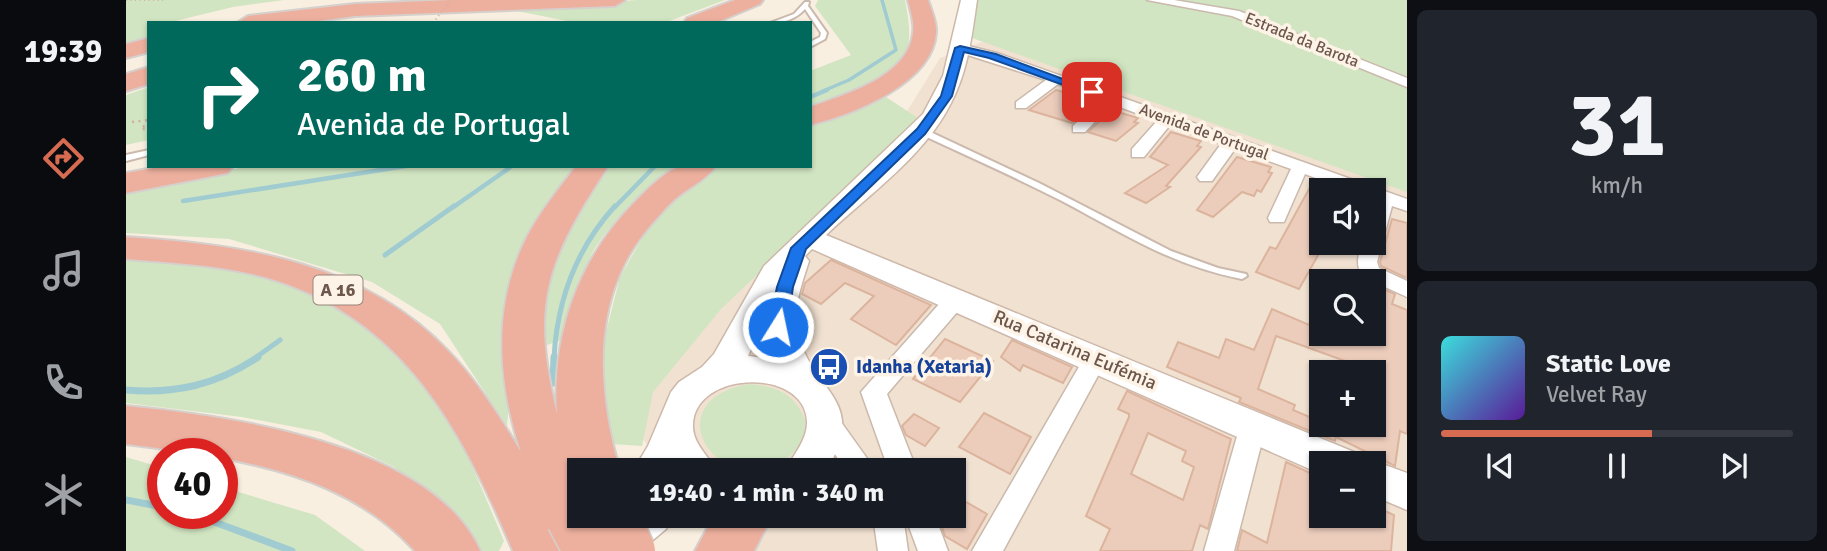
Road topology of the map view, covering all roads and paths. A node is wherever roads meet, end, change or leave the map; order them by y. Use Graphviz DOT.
graph roads {
  1 [pos="164,0"];
  2 [pos="451,0"];
  3 [pos="615,0"];
  4 [pos="753,0"];
  5 [pos="782,0"];
  6 [pos="918,0"];
  7 [pos="969,0"];
  8 [pos="1153,0"];
  9 [pos="127,1"];
  10 [pos="807,3"];
  11 [pos="264,21"];
  12 [pos="354,21"];
  13 [pos="435,21"];
  14 [pos="523,21"];
  15 [pos="700,21"];
  16 [pos="734,21"];
  17 [pos="779,21"];
  18 [pos="812,44"];
  19 [pos="147,46"];
  20 [pos="960,48"];
  21 [pos="126,51"];
  22 [pos="147,76"];
  23 [pos="1056,79"];
  24 [pos="126,83"];
  25 [pos="1407,83"];
  26 [pos="1110,98"];
  27 [pos="1021,105"];
  28 [pos="812,116"];
  29 [pos="1167,118"];
  30 [pos="147,121"];
  31 [pos="132,122"];
  32 [pos="1079,129"];
  33 [pos="921,131"];
  34 [pos="1231,142"];
  35 [pos="147,153"];
  36 [pos="1138,153"];
  37 [pos="126,158"];
  38 [pos="147,164"];
  39 [pos="1300,167"];
  40 [pos="126,168"];
  41 [pos="206,168"];
  42 [pos="591,168"];
  43 [pos="696,168"];
  44 [pos="1206,177"];
  45 [pos="1332,178"];
  46 [pos="126,183"];
  47 [pos="1386,197"];
  48 [pos="1407,205"];
  49 [pos="1277,218"];
  50 [pos="805,243"];
  51 [pos="126,248"];
  52 [pos="1369,255"];
  53 [pos="1242,276"];
  54 [pos="1407,290"];
  55 [pos="956,299"];
  56 [pos="1095,359"];
  57 [pos="716,374"];
  58 [pos="808,387"];
  59 [pos="827,422"];
  60 [pos="126,425"];
  61 [pos="1253,426"];
  62 [pos="675,429"];
  63 [pos="1310,451"];
  64 [pos="662,458"];
  65 [pos="686,458"];
  66 [pos="816,458"];
  67 [pos="853,458"];
  68 [pos="898,458"];
  69 [pos="1386,483"];
  70 [pos="1407,492"];
  71 [pos="737,528"];
  72 [pos="924,528"];
  73 [pos="578,529"];
  74 [pos="452,551"];
  75 [pos="631,551"];
  76 [pos="723,551"];
  77 [pos="933,551"];
  78 [pos="987,551"];
  79 [pos="1219,551"];
  1 -- 9 [label="path"];
  2 -- 13 [label="path, bridge"];
  3 -- 11 [label="highway"];
  4 -- 15 [label="highway"];
  5 -- 16 [label="highway"];
  6 -- 28 [label="highway"];
  7 -- 20 [label="street"];
  8 -- 25 [label="street, Estrada da Barota"];
  10 -- 17 [label="lane"];
  10 -- 18 [label="lane"];
  12 -- 14 [label="highway"];
  19 -- 21 [label="highway"];
  20 -- 23 [label="street, Avenida de Portugal"];
  20 -- 33 [label="street"];
  22 -- 24 [label="highway"];
  23 -- 26 [label="street, Avenida de Portugal"];
  23 -- 27 [label="street"];
  26 -- 29 [label="street, Avenida de Portugal"];
  26 -- 32 [label="street"];
  29 -- 34 [label="street, Avenida de Portugal"];
  29 -- 36 [label="street"];
  30 -- 31 [label="path"];
  33 -- 50 [label="street"];
  33 -- 53 [label="lane"];
  34 -- 39 [label="street, Avenida de Portugal"];
  34 -- 44 [label="street"];
  35 -- 37 [label="lane"];
  38 -- 40 [label="highway"];
  39 -- 45 [label="street, Avenida de Portugal"];
  39 -- 49 [label="street"];
  41 -- 46 [label="highway"];
  42 -- 73 [label="highway"];
  43 -- 73 [label="highway"];
  47 -- 48 [label="street, Avenida de Portugal"];
  50 -- 55 [label="street, Rua Catarina Eufémia"];
  50 -- 57 [label="street"];
  50 -- 58 [label="street"];
  51 -- 73 [label="highway, A 16"];
  52 -- 54 [label="street"];
  55 -- 56 [label="street, Rua Catarina Eufémia"];
  55 -- 68 [label="street"];
  56 -- 61 [label="street, Rua Catarina Eufémia"];
  56 -- 78 [label="street"];
  57 -- 58 [label="street"];
  57 -- 62 [label="street"];
  58 -- 59 [label="street"];
  59 -- 66 [label="street"];
  59 -- 67 [label="street"];
  60 -- 74 [label="highway"];
  61 -- 63 [label="street, Rua Catarina Eufémia"];
  61 -- 79 [label="street"];
  62 -- 64 [label="street"];
  62 -- 65 [label="street"];
  69 -- 70 [label="street"];
  71 -- 76 [label="highway"];
  72 -- 77 [label="street"];
  73 -- 75 [label="highway, bridge"];
}
